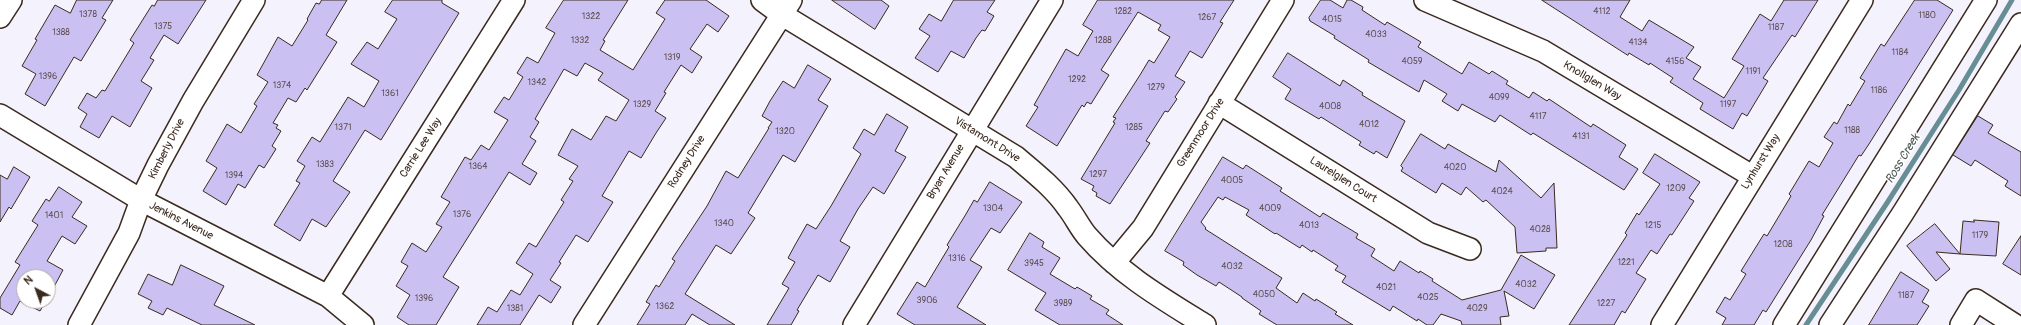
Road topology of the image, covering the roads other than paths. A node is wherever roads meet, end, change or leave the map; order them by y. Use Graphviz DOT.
graph roads {
  1 [pos="10,0"];
  2 [pos="254,0"];
  3 [pos="514,0"];
  4 [pos="762,0"];
  5 [pos="1052,0"];
  6 [pos="1283,0"];
  7 [pos="1425,0"];
  8 [pos="1862,0"];
  9 [pos="1986,0"];
  10 [pos="786,7"];
  11 [pos="0,17"];
  12 [pos="2021,24"];
  13 [pos="1219,103"];
  14 [pos="0,114"];
  15 [pos="972,130"];
  16 [pos="1752,176"];
  17 [pos="141,200"];
  18 [pos="1470,249"];
  19 [pos="1114,263"];
  20 [pos="328,296"];
  21 [pos="79,325"];
  22 [pos="362,325"];
  23 [pos="584,325"];
  24 [pos="854,325"];
  25 [pos="1205,325"];
  26 [pos="1662,325"];
  27 [pos="1784,325"];
  28 [pos="1830,325"];
  29 [pos="1961,325"];
  30 [pos="2016,325"];
  1 -- 11 [label="street"];
  2 -- 17 [label="street, Kimberly Drive"];
  3 -- 20 [label="street, Carrie Lee Way"];
  4 -- 10 [label="street, Vistamont Drive"];
  5 -- 15 [label="street, Bryan Avenue"];
  6 -- 13 [label="street, Greenmoor Drive"];
  7 -- 16 [label="street, Knollglen Way"];
  8 -- 16 [label="street, Lynhurst Way"];
  9 -- 27 [label="street"];
  10 -- 15 [label="street, Vistamont Drive"];
  10 -- 23 [label="street, Rodney Drive"];
  12 -- 28 [label="street"];
  13 -- 18 [label="street, Laurelglen Court"];
  13 -- 19 [label="street, Greenmoor Drive"];
  14 -- 17 [label="street, Jenkins Avenue"];
  15 -- 19 [label="street, Vistamont Drive"];
  15 -- 24 [label="street, Bryan Avenue"];
  16 -- 26 [label="street, Lynhurst Way"];
  17 -- 20 [label="street, Jenkins Avenue"];
  17 -- 21 [label="street, Kimberly Drive"];
  19 -- 25 [label="street, Vistamont Drive"];
  20 -- 22 [label="street, Jenkins Avenue"];
  29 -- 30 [label="street"];
}
